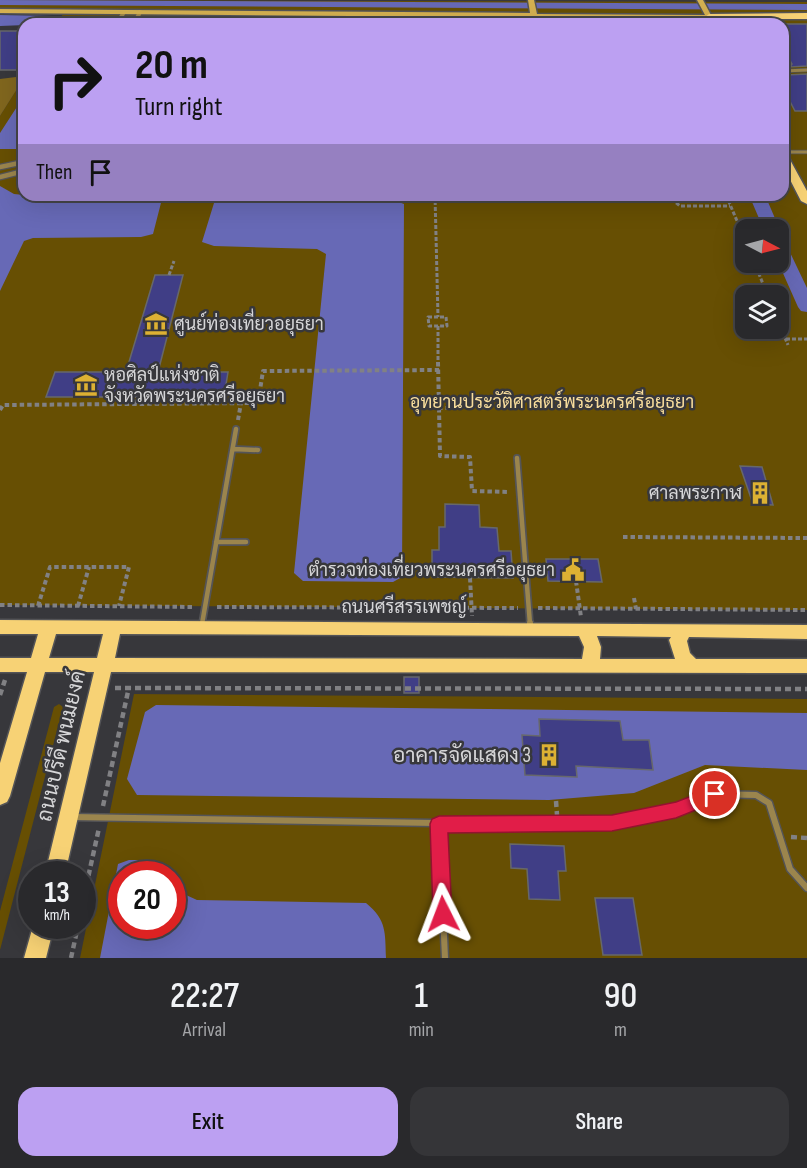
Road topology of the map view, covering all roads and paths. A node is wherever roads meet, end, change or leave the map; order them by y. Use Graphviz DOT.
graph roads {
  1 [pos="531,0"];
  2 [pos="701,0"];
  3 [pos="0,11"];
  4 [pos="124,12"];
  5 [pos="140,12"];
  6 [pos="534,14"];
  7 [pos="481,15"];
  8 [pos="804,16"];
  9 [pos="120,18"];
  10 [pos="137,18"];
  11 [pos="709,18"];
  12 [pos="807,70"];
  13 [pos="789,71"];
  14 [pos="807,152"];
  15 [pos="789,154"];
  16 [pos="18,163"];
  17 [pos="789,166"];
  18 [pos="0,167"];
  19 [pos="18,172"];
  20 [pos="0,177"];
  21 [pos="435,201"];
  22 [pos="674,201"];
  23 [pos="728,201"];
  24 [pos="807,201"];
  25 [pos="730,206"];
  26 [pos="736,219"];
  27 [pos="174,261"];
  28 [pos="169,275"];
  29 [pos="438,317"];
  30 [pos="438,326"];
  31 [pos="786,339"];
  32 [pos="789,339"];
  33 [pos="806,339"];
  34 [pos="788,345"];
  35 [pos="439,370"];
  36 [pos="136,397"];
  37 [pos="135,404"];
  38 [pos="439,408"];
  39 [pos="451,408"];
  40 [pos="0,410"];
  41 [pos="236,429"];
  42 [pos="233,449"];
  43 [pos="258,450"];
  44 [pos="517,458"];
  45 [pos="520,492"];
  46 [pos="623,537"];
  47 [pos="807,538"];
  48 [pos="216,542"];
  49 [pos="246,542"];
  50 [pos="89,567"];
  51 [pos="470,578"];
  52 [pos="576,581"];
  53 [pos="0,605"];
  54 [pos="38,606"];
  55 [pos="78,606"];
  56 [pos="119,606"];
  57 [pos="205,607"];
  58 [pos="472,608"];
  59 [pos="529,608"];
  60 [pos="580,609"];
  61 [pos="807,610"];
  62 [pos="0,627"];
  63 [pos="49,627"];
  64 [pos="113,627"];
  65 [pos="202,628"];
  66 [pos="530,628"];
  67 [pos="473,629"];
  68 [pos="584,629"];
  69 [pos="685,630"];
  70 [pos="807,632"];
  71 [pos="0,665"];
  72 [pos="38,665"];
  73 [pos="104,666"];
  74 [pos="133,666"];
  75 [pos="588,666"];
  76 [pos="692,666"];
  77 [pos="807,666"];
  78 [pos="99,688"];
  79 [pos="128,688"];
  80 [pos="807,689"];
  81 [pos="0,796"];
  82 [pos="68,817"];
  83 [pos="101,818"];
  84 [pos="439,824"];
  85 [pos="58,861"];
  86 [pos="92,861"];
  87 [pos="807,888"];
  88 [pos="40,939"];
  89 [pos="75,939"];
  90 [pos="36,958"];
  91 [pos="71,958"];
  92 [pos="444,958"];
  1 -- 6 [label="street"];
  2 -- 11 [label="street"];
  3 -- 4 [label="street"];
  4 -- 5 [label="street"];
  4 -- 9 [label="street"];
  5 -- 7 [label="street"];
  5 -- 10 [label="street"];
  6 -- 7 [label="street"];
  6 -- 11 [label="street"];
  8 -- 11 [label="main road"];
  12 -- 13 [label="lane"];
  14 -- 15 [label="lane"];
  16 -- 18 [label="street"];
  17 -- 24 [label="main road"];
  19 -- 20 [label="street"];
  21 -- 29 [label="path"];
  22 -- 25 [label="path"];
  23 -- 25 [label="path"];
  25 -- 26 [label="path"];
  27 -- 28 [label="path"];
  29 -- 30 [label="path"];
  29 -- 30 [label="path"];
  30 -- 35 [label="path"];
  31 -- 34 [label="path"];
  32 -- 33 [label="path"];
  35 -- 37 [label="path"];
  35 -- 38 [label="path"];
  36 -- 37 [label="path"];
  37 -- 40 [label="path"];
  38 -- 39 [label="path"];
  38 -- 45 [label="path"];
  41 -- 42 [label="lane"];
  42 -- 43 [label="lane"];
  42 -- 48 [label="lane"];
  44 -- 45 [label="lane"];
  45 -- 59 [label="lane"];
  46 -- 47 [label="path"];
  48 -- 49 [label="lane"];
  48 -- 57 [label="lane"];
  50 -- 54 [label="path"];
  50 -- 55 [label="path"];
  50 -- 56 [label="path"];
  51 -- 58 [label="path"];
  52 -- 60 [label="path"];
  53 -- 54 [label="path"];
  54 -- 55 [label="path"];
  55 -- 56 [label="path"];
  56 -- 57 [label="path"];
  57 -- 58 [label="path"];
  57 -- 65 [label="lane"];
  58 -- 59 [label="path"];
  58 -- 67 [label="path"];
  59 -- 60 [label="path"];
  59 -- 66 [label="lane"];
  60 -- 61 [label="path"];
  60 -- 68 [label="path"];
  62 -- 63 [label="main road, ถนนศรีสรรเพชญ์"];
  63 -- 64 [label="main road, ถนนศรีสรรเพชญ์"];
  63 -- 72 [label="main road"];
  64 -- 65 [label="main road, ถนนศรีสรรเพชญ์"];
  64 -- 73 [label="main road, ถนนปรีดี พนมยงค์"];
  65 -- 67 [label="main road, ถนนศรีสรรเพชญ์"];
  66 -- 67 [label="main road, ถนนศรีสรรเพชญ์"];
  66 -- 68 [label="main road, ถนนศรีสรรเพชญ์"];
  68 -- 69 [label="main road, ถนนศรีสรรเพชญ์"];
  68 -- 75 [label="main road"];
  69 -- 70 [label="main road, ถนนศรีสรรเพชญ์"];
  69 -- 76 [label="main road"];
  71 -- 72 [label="main road"];
  72 -- 73 [label="main road"];
  72 -- 81 [label="main road"];
  73 -- 74 [label="main road"];
  73 -- 78 [label="main road, ถนนปรีดี พนมยงค์"];
  74 -- 75 [label="main road"];
  74 -- 79 [label="path"];
  75 -- 76 [label="main road"];
  76 -- 77 [label="main road"];
  78 -- 79 [label="path"];
  78 -- 82 [label="main road, ถนนปรีดี พนมยงค์"];
  79 -- 80 [label="path"];
  79 -- 83 [label="path"];
  82 -- 83 [label="lane"];
  82 -- 85 [label="main road, ถนนปรีดี พนมยงค์"];
  83 -- 84 [label="lane"];
  83 -- 86 [label="path"];
  84 -- 87 [label="lane"];
  84 -- 92 [label="lane"];
  88 -- 90 [label="main road"];
  89 -- 91 [label="path"];
}
